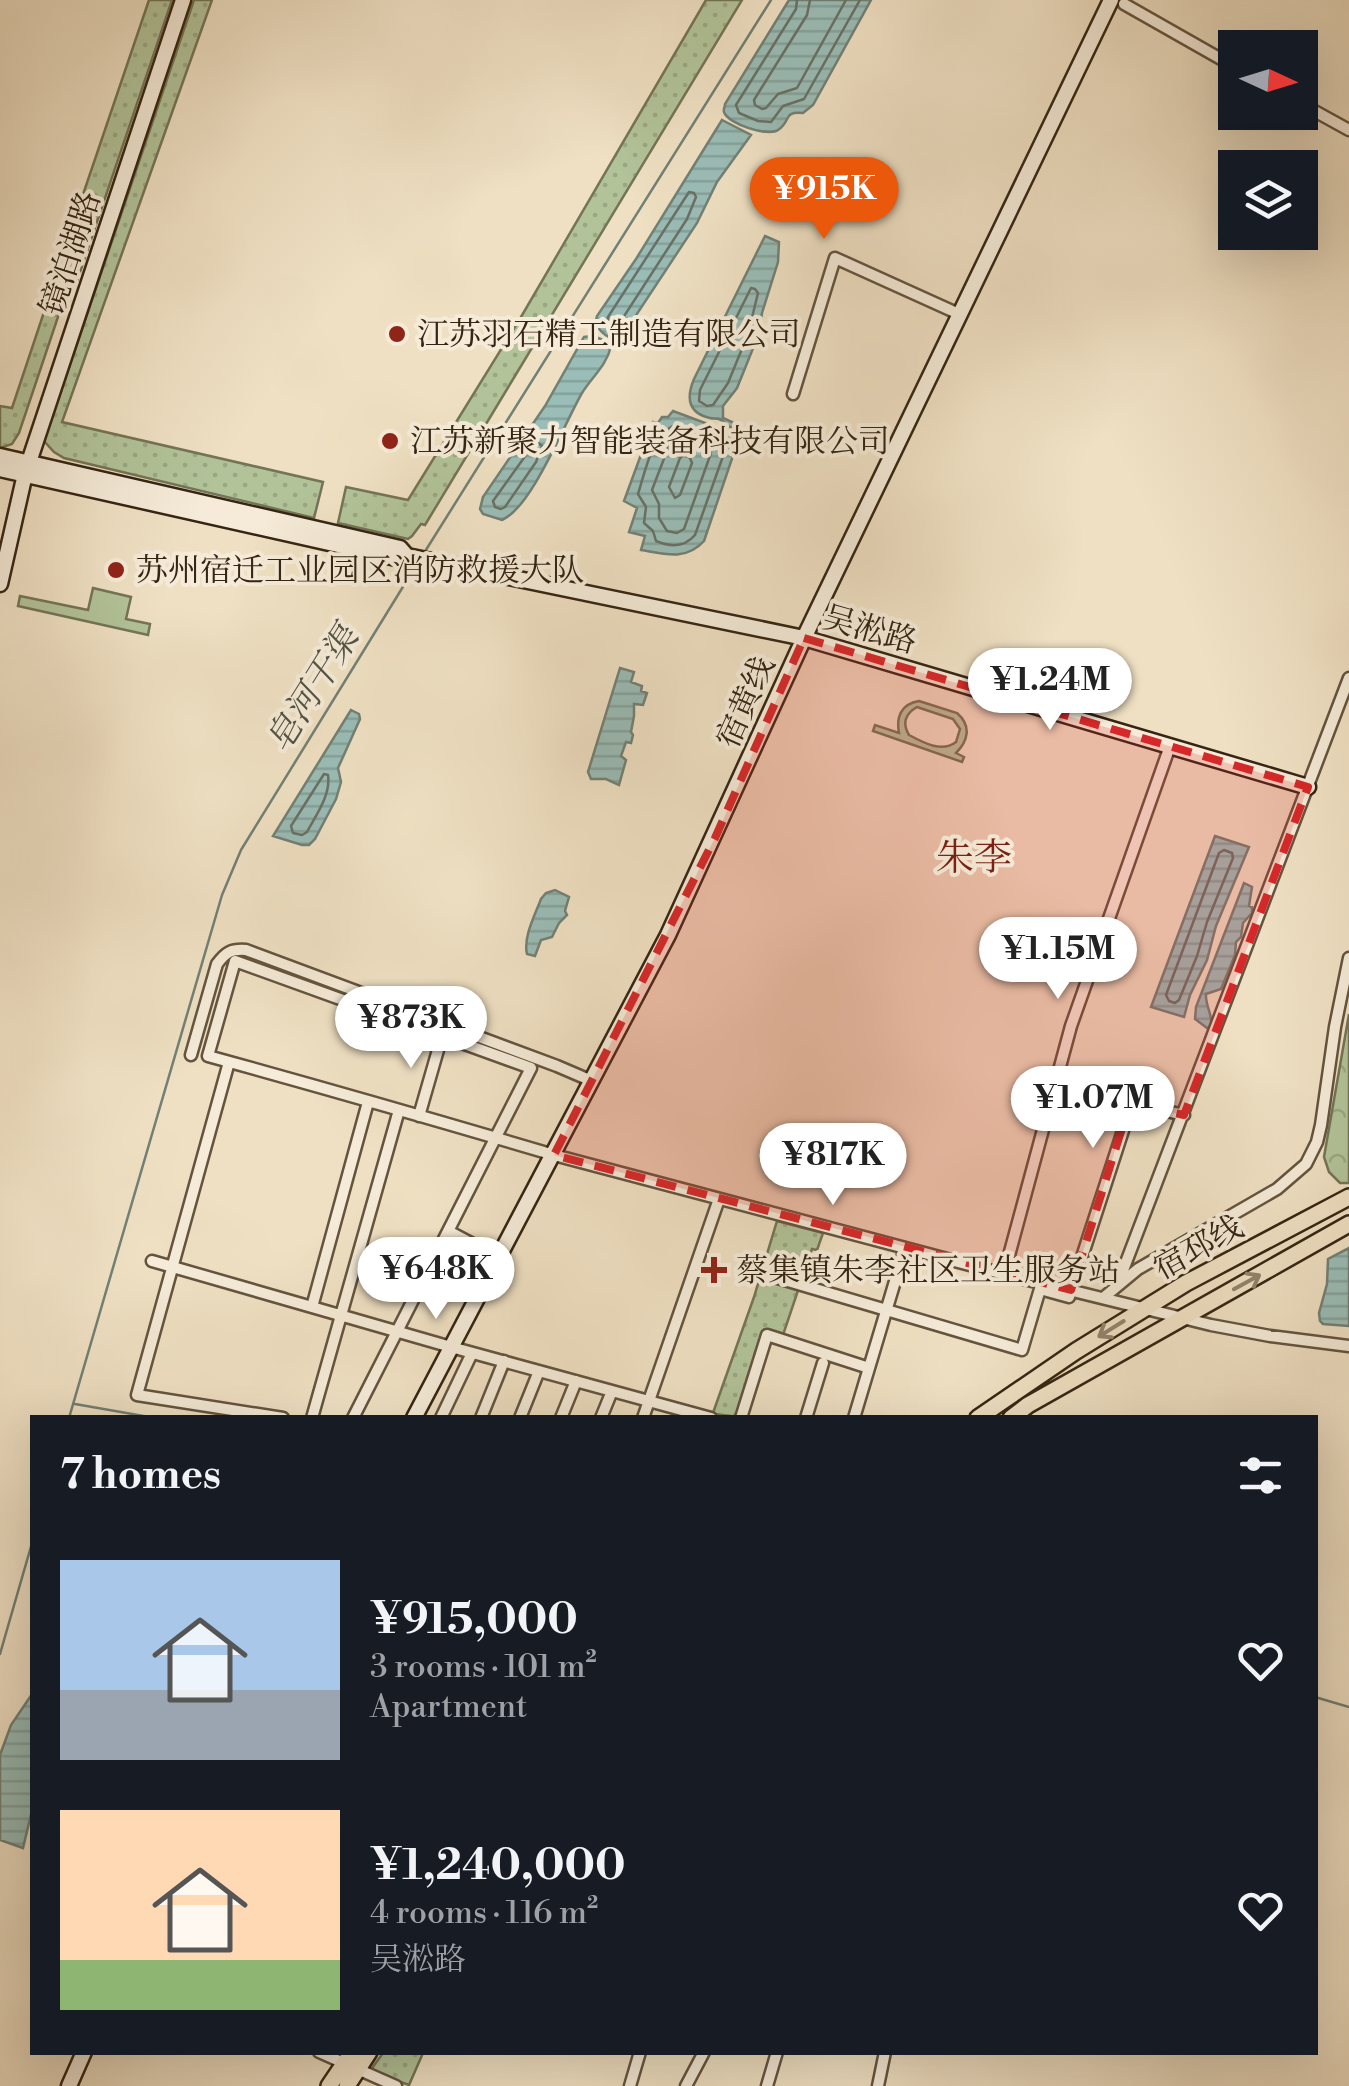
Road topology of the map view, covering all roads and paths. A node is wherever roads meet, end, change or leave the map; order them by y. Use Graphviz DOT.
graph roads {
  1 [pos="182,0"];
  2 [pos="1117,2"];
  3 [pos="1218,58"];
  4 [pos="1318,113"];
  5 [pos="1349,130"];
  6 [pos="959,314"];
  7 [pos="793,394"];
  8 [pos="0,456"];
  9 [pos="0,468"];
  10 [pos="27,468"];
  11 [pos="0,584"];
  12 [pos="804,638"];
  13 [pos="1349,678"];
  14 [pos="1170,746"];
  15 [pos="1308,787"];
  16 [pos="1349,958"];
  17 [pos="438,1021"];
  18 [pos="438,1035"];
  19 [pos="191,1055"];
  20 [pos="230,1062"];
  21 [pos="592,1081"];
  22 [pos="368,1102"];
  23 [pos="399,1110"];
  24 [pos="1184,1115"];
  25 [pos="419,1116"];
  26 [pos="496,1138"];
  27 [pos="554,1154"];
  28 [pos="1349,1197"];
  29 [pos="719,1199"];
  30 [pos="1349,1224"];
  31 [pos="448,1231"];
  32 [pos="905,1248"];
  33 [pos="499,1258"];
  34 [pos="152,1262"];
  35 [pos="172,1267"];
  36 [pos="1004,1274"];
  37 [pos="771,1276"];
  38 [pos="1117,1286"];
  39 [pos="1071,1290"];
  40 [pos="1103,1298"];
  41 [pos="312,1308"];
  42 [pos="1146,1308"];
  43 [pos="886,1311"];
  44 [pos="341,1316"];
  45 [pos="1182,1318"];
  46 [pos="397,1332"];
  47 [pos="1349,1346"];
  48 [pos="451,1347"];
  49 [pos="472,1353"];
  50 [pos="504,1362"];
  51 [pos="823,1363"];
  52 [pos="869,1368"];
  53 [pos="538,1371"];
  54 [pos="576,1381"];
  55 [pos="612,1391"];
  56 [pos="650,1401"];
  57 [pos="681,1414"];
  58 [pos="263,1415"];
  59 [pos="313,1415"];
  60 [pos="355,1415"];
  61 [pos="416,1415"];
  62 [pos="442,1415"];
  63 [pos="482,1415"];
  64 [pos="521,1415"];
  65 [pos="562,1415"];
  66 [pos="602,1415"];
  67 [pos="644,1415"];
  68 [pos="742,1415"];
  69 [pos="807,1415"];
  70 [pos="855,1415"];
  71 [pos="982,1415"];
  72 [pos="1015,1415"];
  73 [pos="83,2055"];
  74 [pos="639,2055"];
  75 [pos="702,2055"];
  76 [pos="776,2055"];
  77 [pos="884,2055"];
  78 [pos="351,2062"];
  79 [pos="69,2086"];
  80 [pos="329,2086"];
  81 [pos="347,2086"];
  82 [pos="396,2086"];
  83 [pos="630,2086"];
  84 [pos="686,2086"];
  85 [pos="767,2086"];
  86 [pos="878,2086"];
  1 -- 10 [label="main road, 镜泊湖路"];
  2 -- 3 [label="street"];
  2 -- 6 [label="main road, 宿黄线"];
  4 -- 5 [label="street"];
  6 -- 7 [label="street"];
  6 -- 12 [label="main road, 宿黄线"];
  8 -- 10 [label="main road, 吴淞路"];
  9 -- 10 [label="main road, 吴淞路"];
  10 -- 11 [label="main road, 镜泊湖路"];
  10 -- 12 [label="main road, 吴淞路"];
  12 -- 14 [label="main road, 吴淞路"];
  12 -- 21 [label="main road, 宿黄线"];
  13 -- 15 [label="street"];
  14 -- 15 [label="main road, 吴淞路"];
  14 -- 36 [label="street"];
  15 -- 24 [label="street"];
  16 -- 38 [label="street"];
  17 -- 18 [label="street"];
  17 -- 19 [label="street"];
  17 -- 21 [label="street"];
  18 -- 20 [label="street"];
  18 -- 25 [label="street"];
  18 -- 26 [label="street"];
  20 -- 22 [label="street"];
  20 -- 35 [label="street"];
  21 -- 27 [label="main road, 宿黄线"];
  22 -- 23 [label="street"];
  22 -- 41 [label="street"];
  23 -- 25 [label="street"];
  23 -- 44 [label="street"];
  24 -- 38 [label="street"];
  24 -- 39 [label="street"];
  25 -- 26 [label="street"];
  26 -- 27 [label="street"];
  26 -- 31 [label="street"];
  27 -- 29 [label="street"];
  27 -- 33 [label="main road, 宿黄线"];
  28 -- 42 [label="main road, 宿邳线"];
  29 -- 32 [label="street"];
  29 -- 56 [label="street"];
  45 -- 30 [label="main road, 宿邳线, one-way"];
  31 -- 33 [label="street"];
  31 -- 46 [label="street"];
  32 -- 36 [label="street"];
  32 -- 43 [label="street"];
  33 -- 48 [label="main road, 宿黄线"];
  34 -- 35 [label="street"];
  35 -- 41 [label="street"];
  35 -- 58 [label="street"];
  36 -- 39 [label="street"];
  37 -- 43 [label="street"];
  38 -- 40 [label="street"];
  39 -- 40 [label="street"];
  39 -- 43 [label="street"];
  40 -- 42 [label="street"];
  41 -- 44 [label="street"];
  42 -- 45 [label="street"];
  42 -- 71 [label="main road, 宿邳线, one-way"];
  43 -- 52 [label="street"];
  44 -- 46 [label="street"];
  44 -- 59 [label="street"];
  45 -- 47 [label="street"];
  45 -- 72 [label="main road, 宿邳线"];
  46 -- 48 [label="street"];
  46 -- 60 [label="street"];
  48 -- 49 [label="street"];
  48 -- 61 [label="main road, 宿黄线"];
  49 -- 50 [label="street"];
  49 -- 62 [label="street"];
  50 -- 53 [label="street"];
  50 -- 63 [label="street"];
  51 -- 69 [label="street"];
  52 -- 68 [label="street"];
  52 -- 70 [label="street"];
  53 -- 54 [label="street"];
  53 -- 64 [label="street"];
  54 -- 55 [label="street"];
  54 -- 65 [label="street"];
  55 -- 56 [label="street"];
  55 -- 66 [label="street"];
  56 -- 57 [label="street"];
  56 -- 67 [label="street"];
  73 -- 79 [label="main road"];
  74 -- 83 [label="street"];
  75 -- 84 [label="street"];
  76 -- 85 [label="street"];
  77 -- 86 [label="street"];
  78 -- 80 [label="main road"];
  78 -- 81 [label="main road"];
  78 -- 82 [label="street"];
}
